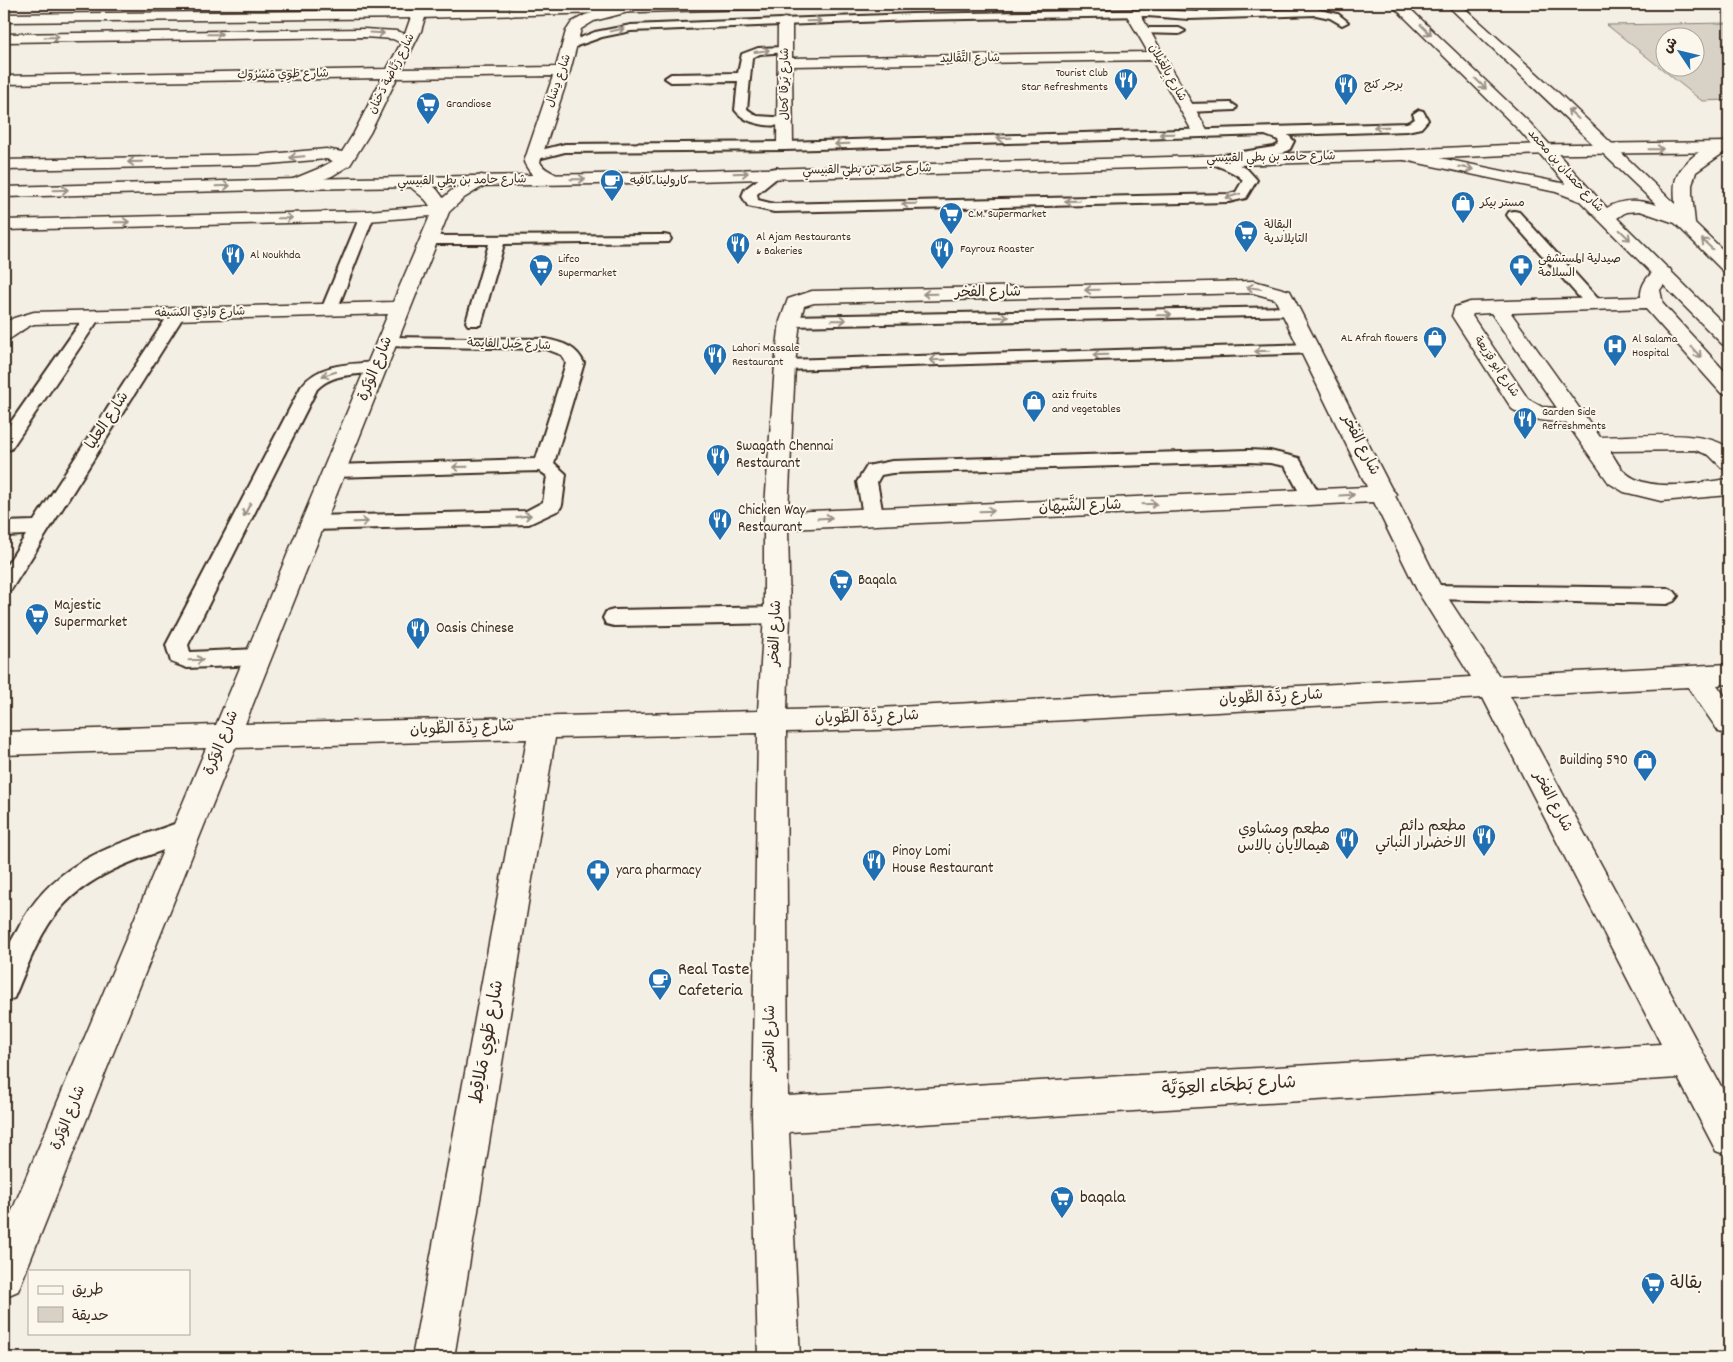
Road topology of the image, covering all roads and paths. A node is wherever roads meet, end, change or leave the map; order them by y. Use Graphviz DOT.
graph roads {
  1 [pos="538,4"];
  2 [pos="766,4"];
  3 [pos="784,4"];
  4 [pos="1196,4"];
  5 [pos="1398,4"];
  6 [pos="1452,4"];
  7 [pos="622,6"];
  8 [pos="416,9"];
  9 [pos="511,12"];
  10 [pos="1132,14"];
  11 [pos="1204,15"];
  12 [pos="4,18"];
  13 [pos="785,22"];
  14 [pos="1342,22"];
  15 [pos="573,30"];
  16 [pos="1142,31"];
  17 [pos="1179,31"];
  18 [pos="599,34"];
  19 [pos="4,38"];
  20 [pos="408,41"];
  21 [pos="571,45"];
  22 [pos="784,56"];
  23 [pos="1157,56"];
  24 [pos="563,70"];
  25 [pos="392,74"];
  26 [pos="744,77"];
  27 [pos="671,78"];
  28 [pos="4,80"];
  29 [pos="1231,107"];
  30 [pos="1187,108"];
  31 [pos="1419,114"];
  32 [pos="785,121"];
  33 [pos="1262,130"];
  34 [pos="362,133"];
  35 [pos="1200,133"];
  36 [pos="540,136"];
  37 [pos="785,146"];
  38 [pos="565,148"];
  39 [pos="1725,148"];
  40 [pos="1544,149"];
  41 [pos="1607,149"];
  42 [pos="321,154"];
  43 [pos="534,156"];
  44 [pos="1401,156"];
  45 [pos="1215,160"];
  46 [pos="344,161"];
  47 [pos="4,165"];
  48 [pos="777,172"];
  49 [pos="552,179"];
  50 [pos="481,180"];
  51 [pos="415,182"];
  52 [pos="297,184"];
  53 [pos="4,192"];
  54 [pos="1588,199"];
  55 [pos="442,210"];
  56 [pos="1514,215"];
  57 [pos="367,216"];
  58 [pos="1607,217"];
  59 [pos="1686,223"];
  60 [pos="4,225"];
  61 [pos="664,239"];
  62 [pos="429,240"];
  63 [pos="498,240"];
  64 [pos="1729,266"];
  65 [pos="1663,273"];
  66 [pos="1652,302"];
  67 [pos="1594,304"];
  68 [pos="1497,307"];
  69 [pos="401,308"];
  70 [pos="329,310"];
  71 [pos="1291,312"];
  72 [pos="177,314"];
  73 [pos="93,316"];
  74 [pos="790,321"];
  75 [pos="474,322"];
  76 [pos="4,335"];
  77 [pos="1729,340"];
  78 [pos="1311,349"];
  79 [pos="382,355"];
  80 [pos="784,365"];
  81 [pos="1729,388"];
  82 [pos="1574,415"];
  83 [pos="1594,444"];
  84 [pos="4,445"];
  85 [pos="1729,462"];
  86 [pos="544,465"];
  87 [pos="334,471"];
  88 [pos="1729,487"];
  89 [pos="1384,494"];
  90 [pos="1311,497"];
  91 [pos="873,515"];
  92 [pos="776,521"];
  93 [pos="313,523"];
  94 [pos="40,528"];
  95 [pos="4,529"];
  96 [pos="4,585"];
  97 [pos="1431,592"];
  98 [pos="1667,596"];
  99 [pos="777,615"];
  100 [pos="614,618"];
  101 [pos="258,657"];
  102 [pos="1729,674"];
  103 [pos="1696,676"];
  104 [pos="1491,686"];
  105 [pos="772,721"];
  106 [pos="1729,724"];
  107 [pos="544,727"];
  108 [pos="225,736"];
  109 [pos="4,743"];
  110 [pos="186,831"];
  111 [pos="4,990"];
  112 [pos="1688,1060"];
  113 [pos="770,1116"];
  114 [pos="1729,1138"];
  115 [pos="4,1277"];
  116 [pos="433,1358"];
  117 [pos="779,1358"];
  1 -- 9 [label="street"];
  2 -- 3 [label="street"];
  2 -- 7 [label="street"];
  4 -- 11 [label="lane"];
  5 -- 40 [label="street, شارع حمدان بن محمد, one-way"];
  41 -- 6 [label="street, one-way"];
  7 -- 9 [label="street"];
  7 -- 15 [label="street"];
  8 -- 9 [label="street"];
  8 -- 12 [label="street"];
  8 -- 20 [label="street, شارع رَبَّاضة دَخنان"];
  10 -- 11 [label="lane"];
  13 -- 10 [label="lane, one-way"];
  10 -- 16 [label="street, شارع بِالغَيلان"];
  11 -- 14 [label="lane"];
  18 -- 13 [label="lane, one-way"];
  13 -- 22 [label="street, شارع بَرقا كحال"];
  15 -- 18 [label="lane"];
  15 -- 21 [label="street, شارع دِسَال"];
  16 -- 17 [label="lane"];
  16 -- 23 [label="street, شارع بِالغَيلان"];
  18 -- 21 [label="lane"];
  19 -- 20 [label="street, one-way"];
  20 -- 25 [label="street, شارع رَبَّاضة دَخنان"];
  21 -- 24 [label="street, شارع دِسَال"];
  22 -- 23 [label="street, شارع التَّقَالِيد"];
  26 -- 22 [label="lane, one-way"];
  22 -- 32 [label="street, شارع بَرقا كحال"];
  23 -- 30 [label="street, شارع بِالغَيلان"];
  24 -- 25 [label="street, شارع طَوِي مَشرُوك"];
  24 -- 36 [label="street, شارع دِسَال"];
  25 -- 28 [label="street, شارع طَوِي مَشرُوك"];
  25 -- 34 [label="street, شارع رَبَّاضة دَخنان"];
  26 -- 27 [label="lane"];
  26 -- 32 [label="lane"];
  29 -- 30 [label="lane"];
  30 -- 35 [label="street, شارع بِالغَيلان"];
  31 -- 33 [label="lane, one-way"];
  32 -- 37 [label="street, شارع بَرقا كحال"];
  33 -- 35 [label="lane"];
  33 -- 45 [label="lane"];
  34 -- 42 [label="street, شارع رَبَّاضة دَخنان"];
  34 -- 46 [label="street, شارع رَبَّاضة دَخنان"];
  35 -- 37 [label="lane, one-way"];
  36 -- 38 [label="lane"];
  36 -- 43 [label="street, شارع دِسَال"];
  37 -- 38 [label="lane"];
  38 -- 43 [label="lane"];
  41 -- 39 [label="street, شارع حامد بن بطي القبيسي, one-way"];
  39 -- 59 [label="street"];
  40 -- 41 [label="street, شارع حامد بن بطي القبيسي"];
  40 -- 44 [label="street, شارع حامد بن بطي القبيسي"];
  40 -- 54 [label="street, شارع حمدان بن محمد"];
  41 -- 59 [label="street"];
  42 -- 46 [label="street"];
  42 -- 47 [label="street, one-way"];
  43 -- 49 [label="street"];
  44 -- 45 [label="street, شارع حامد بن بطي القبيسي"];
  44 -- 54 [label="street, one-way"];
  45 -- 48 [label="street, شارع حامد بن بطي القبيسي"];
  45 -- 48 [label="lane, one-way"];
  46 -- 52 [label="street, شارع رَبَّاضة دَخنان"];
  49 -- 48 [label="street, شارع حامد بن بطي القبيسي, one-way"];
  49 -- 50 [label="street, شارع حامد بن بطي القبيسي"];
  50 -- 51 [label="street, شارع حامد بن بطي القبيسي"];
  50 -- 55 [label="street, شارع الوَكرة"];
  51 -- 52 [label="street, شارع حامد بن بطي القبيسي"];
  51 -- 55 [label="street"];
  53 -- 52 [label="street, شارع حامد بن بطي القبيسي, one-way"];
  54 -- 58 [label="street, شارع حمدان بن محمد"];
  55 -- 57 [label="street"];
  55 -- 62 [label="street, شارع الوَكرة"];
  56 -- 67 [label="lane"];
  60 -- 57 [label="street, one-way"];
  57 -- 70 [label="lane"];
  58 -- 59 [label="street"];
  58 -- 65 [label="street, شارع حمدان بن محمد, one-way"];
  64 -- 59 [label="street, one-way"];
  61 -- 63 [label="lane"];
  62 -- 63 [label="lane"];
  62 -- 69 [label="street, شارع الوَكرة"];
  63 -- 75 [label="lane"];
  65 -- 66 [label="street"];
  65 -- 77 [label="street, شارع حمدان بن محمد"];
  66 -- 67 [label="street, شارع أبو قِرَيعة"];
  66 -- 81 [label="street, one-way"];
  67 -- 68 [label="street, شارع أبو قِرَيعة"];
  68 -- 82 [label="street"];
  68 -- 82 [label="street, شارع أبو قِرَيعة"];
  69 -- 70 [label="street, شارع وادِي الكسَيفه"];
  69 -- 79 [label="street, شارع الوَكرة"];
  70 -- 72 [label="street, شارع وادِي الكسَيفه"];
  74 -- 71 [label="lane, one-way"];
  71 -- 74 [label="street, شارع الفخر, one-way"];
  71 -- 78 [label="street, شارع الفخر"];
  72 -- 73 [label="street, شارع وادِي الكسَيفه"];
  72 -- 94 [label="lane, شارع العليا"];
  73 -- 76 [label="street, شارع وادِي الكسَيفه"];
  73 -- 84 [label="lane"];
  74 -- 80 [label="street, شارع الفخر"];
  78 -- 80 [label="lane, one-way"];
  78 -- 89 [label="street, شارع الفخر"];
  79 -- 86 [label="lane, شارع حَبل القايمة"];
  79 -- 87 [label="street, شارع الوَكرة"];
  79 -- 101 [label="lane, شارع حَبل القايمة, one-way"];
  80 -- 92 [label="street, شارع الفخر"];
  82 -- 83 [label="street"];
  83 -- 85 [label="street"];
  83 -- 88 [label="street"];
  86 -- 87 [label="lane, one-way"];
  93 -- 86 [label="lane, one-way"];
  87 -- 93 [label="street, شارع الوَكرة"];
  90 -- 89 [label="street, شارع الشَّبهان, one-way"];
  89 -- 97 [label="street, شارع الفخر"];
  91 -- 90 [label="street, شارع الشَّبهان, one-way"];
  90 -- 91 [label="lane"];
  92 -- 91 [label="street, شارع الشَّبهان, one-way"];
  92 -- 99 [label="street, شارع الفخر"];
  93 -- 101 [label="street, شارع الوَكرة"];
  94 -- 95 [label="lane"];
  94 -- 96 [label="lane, شارع العليا"];
  97 -- 98 [label="lane"];
  97 -- 104 [label="street, شارع الفخر"];
  99 -- 100 [label="lane"];
  99 -- 105 [label="street, شارع الفخر"];
  101 -- 108 [label="street, شارع الوَكرة"];
  102 -- 103 [label="street, شارع رِدَّة الطِّويان"];
  103 -- 104 [label="street, شارع رِدَّة الطِّويان"];
  103 -- 106 [label="street"];
  104 -- 105 [label="street, شارع رِدَّة الطِّويان"];
  104 -- 112 [label="street, شارع الفخر"];
  105 -- 107 [label="street, شارع رِدَّة الطِّويان"];
  105 -- 113 [label="street, شارع الفخر"];
  107 -- 108 [label="street, شارع رِدَّة الطِّويان"];
  107 -- 116 [label="street, شارع طَوِي مَلاقِط"];
  108 -- 109 [label="street, شارع رِدَّة الطِّويان"];
  108 -- 110 [label="street, شارع الوَكرة"];
  110 -- 111 [label="lane"];
  110 -- 115 [label="street, شارع الوَكرة"];
  112 -- 113 [label="street, شارع بَطحَاء العِوَيَّة"];
  112 -- 114 [label="street, شارع الفخر"];
  113 -- 117 [label="street, شارع الفخر"];
}
